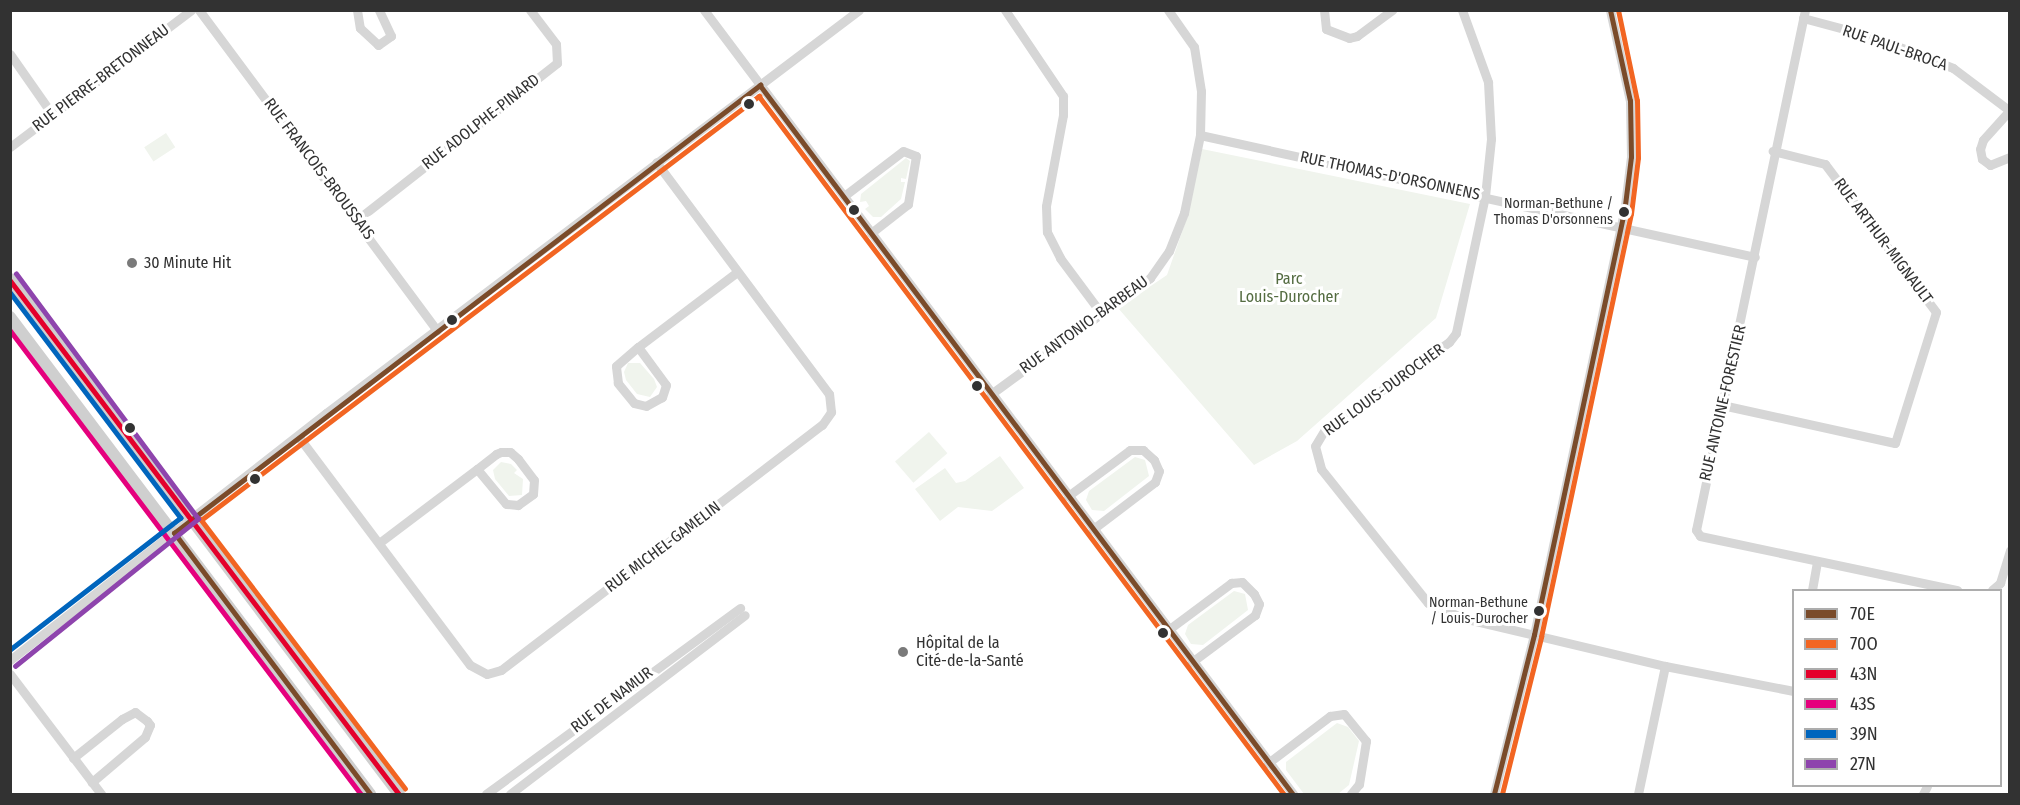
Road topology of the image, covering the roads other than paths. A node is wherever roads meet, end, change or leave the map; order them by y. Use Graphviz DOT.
graph roads {
  1 [pos="191,10"];
  2 [pos="199,10"];
  3 [pos="357,10"];
  4 [pos="379,10"];
  5 [pos="530,10"];
  6 [pos="704,10"];
  7 [pos="859,10"];
  8 [pos="1005,10"];
  9 [pos="1168,10"];
  10 [pos="1324,10"];
  11 [pos="1392,10"];
  12 [pos="1462,10"];
  13 [pos="1610,10"];
  14 [pos="1804,14"];
  15 [pos="10,54"];
  16 [pos="760,85"];
  17 [pos="2009,111"];
  18 [pos="52,114"];
  19 [pos="1200,135"];
  20 [pos="10,147"];
  21 [pos="1773,151"];
  22 [pos="2010,157"];
  23 [pos="656,162"];
  24 [pos="844,196"];
  25 [pos="1485,196"];
  26 [pos="358,219"];
  27 [pos="1621,229"];
  28 [pos="871,233"];
  29 [pos="1755,257"];
  30 [pos="737,272"];
  31 [pos="10,279"];
  32 [pos="1101,313"];
  33 [pos="10,317"];
  34 [pos="437,330"];
  35 [pos="638,346"];
  36 [pos="991,394"];
  37 [pos="1722,405"];
  38 [pos="298,436"];
  39 [pos="477,469"];
  40 [pos="1068,496"];
  41 [pos="191,519"];
  42 [pos="1093,529"];
  43 [pos="174,533"];
  44 [pos="379,543"];
  45 [pos="2010,551"];
  46 [pos="1817,562"];
  47 [pos="1812,589"];
  48 [pos="1948,589"];
  49 [pos="1994,589"];
  50 [pos="1168,630"];
  51 [pos="1534,635"];
  52 [pos="10,660"];
  53 [pos="1192,662"];
  54 [pos="1665,666"];
  55 [pos="10,674"];
  56 [pos="1792,688"];
  57 [pos="73,758"];
  58 [pos="1268,763"];
  59 [pos="92,782"];
  60 [pos="101,795"];
  61 [pos="370,795"];
  62 [pos="399,795"];
  63 [pos="486,795"];
  64 [pos="510,795"];
  65 [pos="1293,795"];
  66 [pos="1351,795"];
  67 [pos="1494,795"];
  68 [pos="1638,795"];
  1 -- 18 [label="street, RUE PIERRE-BRETONNEAU"];
  2 -- 26 [label="street, RUE FRANCOIS-BROUSSAIS"];
  3 -- 4 [label="street"];
  5 -- 26 [label="street, RUE ADOLPHE-PINARD"];
  6 -- 16 [label="street"];
  7 -- 16 [label="street"];
  8 -- 32 [label="street"];
  9 -- 19 [label="street, RUE ANTONIO-BARBEAU"];
  10 -- 11 [label="street"];
  12 -- 25 [label="street, RUE LOUIS-DUROCHER"];
  13 -- 27 [label="street"];
  14 -- 17 [label="street, RUE PAUL-BROCA"];
  14 -- 21 [label="street, RUE ANTOINE-FORESTIER"];
  15 -- 18 [label="street"];
  16 -- 23 [label="street"];
  16 -- 24 [label="street"];
  17 -- 22 [label="street, RUE PAUL-BROCA"];
  18 -- 20 [label="street, RUE PIERRE-BRETONNEAU"];
  19 -- 25 [label="street, RUE THOMAS-D'ORSONNENS"];
  19 -- 32 [label="street, RUE ANTONIO-BARBEAU"];
  21 -- 29 [label="street, RUE ANTOINE-FORESTIER"];
  21 -- 37 [label="street, RUE ARTHUR-MIGNAULT"];
  23 -- 30 [label="street, RUE MICHEL-GAMELIN"];
  23 -- 34 [label="street"];
  24 -- 28 [label="street"];
  24 -- 28 [label="street"];
  25 -- 27 [label="street, RUE THOMAS-D'ORSONNENS"];
  25 -- 51 [label="street, RUE LOUIS-DUROCHER"];
  26 -- 34 [label="street, RUE FRANCOIS-BROUSSAIS"];
  27 -- 29 [label="street, RUE THOMAS-D'ORSONNENS"];
  27 -- 51 [label="street"];
  28 -- 36 [label="street"];
  29 -- 37 [label="street, RUE ANTOINE-FORESTIER"];
  30 -- 35 [label="street"];
  30 -- 44 [label="street, RUE MICHEL-GAMELIN"];
  31 -- 41 [label="street"];
  32 -- 36 [label="street, RUE ANTONIO-BARBEAU"];
  33 -- 43 [label="street"];
  34 -- 38 [label="street"];
  35 -- 35 [label="street"];
  36 -- 40 [label="street"];
  37 -- 46 [label="street, RUE ANTOINE-FORESTIER"];
  38 -- 41 [label="street"];
  38 -- 44 [label="street, RUE MICHEL-GAMELIN"];
  39 -- 39 [label="street"];
  39 -- 44 [label="street"];
  40 -- 42 [label="street"];
  40 -- 42 [label="street"];
  41 -- 43 [label="street"];
  41 -- 62 [label="street"];
  42 -- 50 [label="street"];
  43 -- 52 [label="street"];
  43 -- 61 [label="street"];
  45 -- 49 [label="street"];
  46 -- 47 [label="street"];
  46 -- 48 [label="street, RUE ANTOINE-FORESTIER"];
  50 -- 53 [label="street"];
  50 -- 53 [label="street"];
  51 -- 54 [label="street, RUE LOUIS-DUROCHER"];
  51 -- 67 [label="street"];
  53 -- 58 [label="street"];
  54 -- 56 [label="street, RUE LOUIS-DUROCHER"];
  54 -- 68 [label="street"];
  55 -- 57 [label="street"];
  57 -- 59 [label="street"];
  57 -- 59 [label="street"];
  58 -- 65 [label="street"];
  58 -- 66 [label="street"];
  59 -- 60 [label="street"];
  63 -- 64 [label="street, RUE DE NAMUR"];
}
